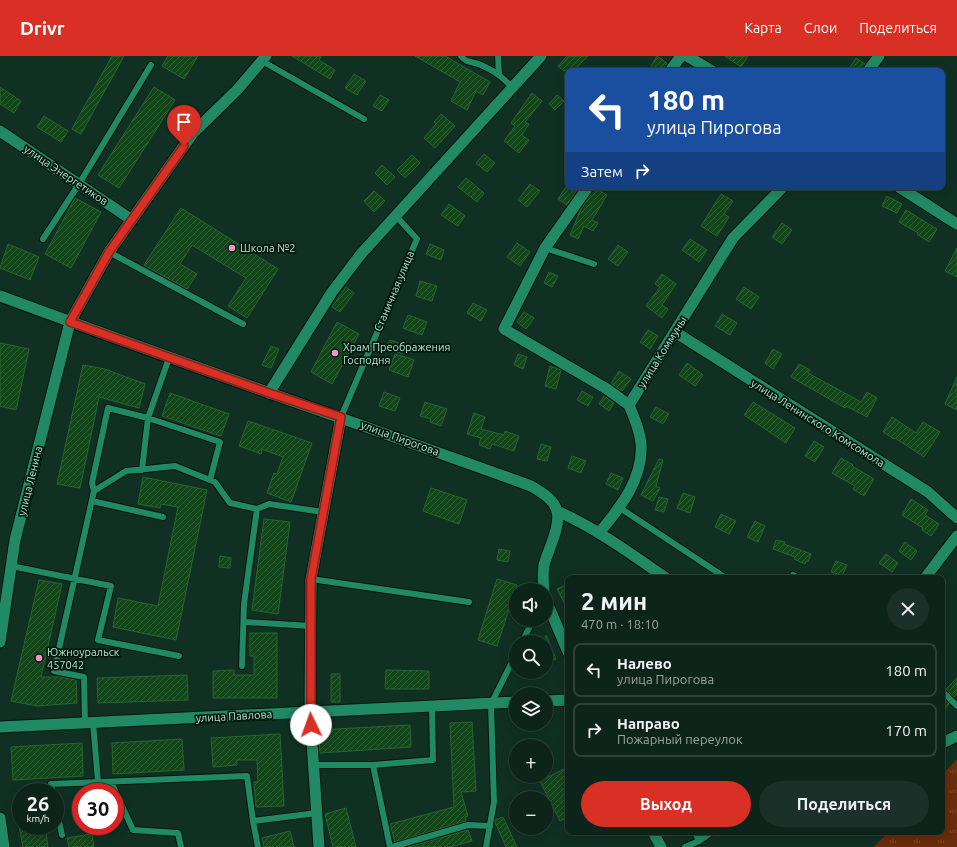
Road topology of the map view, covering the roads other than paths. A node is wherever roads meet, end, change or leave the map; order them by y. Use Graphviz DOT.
graph roads {
  1 [pos="461,56"];
  2 [pos="498,56"];
  3 [pos="541,56"];
  4 [pos="680,56"];
  5 [pos="687,56"];
  6 [pos="879,56"];
  7 [pos="261,58"];
  8 [pos="151,65"];
  9 [pos="672,68"];
  10 [pos="707,68"];
  11 [pos="870,68"];
  12 [pos="499,74"];
  13 [pos="513,88"];
  14 [pos="364,119"];
  15 [pos="0,131"];
  16 [pos="79,184"];
  17 [pos="586,190"];
  18 [pos="780,190"];
  19 [pos="904,190"];
  20 [pos="396,215"];
  21 [pos="132,220"];
  22 [pos="957,224"];
  23 [pos="43,239"];
  24 [pos="545,248"];
  25 [pos="109,252"];
  26 [pos="594,264"];
  27 [pos="0,296"];
  28 [pos="70,322"];
  29 [pos="243,324"];
  30 [pos="675,332"];
  31 [pos="169,358"];
  32 [pos="269,393"];
  33 [pos="629,405"];
  34 [pos="341,417"];
  35 [pos="148,418"];
  36 [pos="142,470"];
  37 [pos="210,480"];
  38 [pos="94,491"];
  39 [pos="92,501"];
  40 [pos="620,508"];
  41 [pos="257,509"];
  42 [pos="557,511"];
  43 [pos="323,512"];
  44 [pos="163,518"];
  45 [pos="957,518"];
  46 [pos="599,534"];
  47 [pos="957,536"];
  48 [pos="11,566"];
  49 [pos="661,575"];
  50 [pos="721,575"];
  51 [pos="927,575"];
  52 [pos="74,579"];
  53 [pos="311,579"];
  54 [pos="543,583"];
  55 [pos="469,602"];
  56 [pos="553,617"];
  57 [pos="244,622"];
  58 [pos="310,626"];
  59 [pos="0,642"];
  60 [pos="565,645"];
  61 [pos="179,656"];
  62 [pos="242,666"];
  63 [pos="509,669"];
  64 [pos="945,694"];
  65 [pos="565,700"];
  66 [pos="553,701"];
  67 [pos="509,703"];
  68 [pos="492,704"];
  69 [pos="432,706"];
  70 [pos="957,706"];
  71 [pos="310,712"];
  72 [pos="89,723"];
  73 [pos="0,727"];
  74 [pos="957,736"];
  75 [pos="945,742"];
  76 [pos="314,765"];
  77 [pos="373,765"];
  78 [pos="98,782"];
  79 [pos="111,782"];
  80 [pos="64,783"];
  81 [pos="317,813"];
  82 [pos="252,821"];
  83 [pos="0,824"];
  84 [pos="490,826"];
  85 [pos="655,835"];
  86 [pos="696,835"];
  87 [pos="708,835"];
  88 [pos="699,841"];
  89 [pos="4,847"];
  90 [pos="181,847"];
  91 [pos="258,847"];
  92 [pos="319,847"];
  93 [pos="391,847"];
  94 [pos="486,847"];
  95 [pos="661,847"];
  96 [pos="685,847"];
  1 -- 12 [label="lane"];
  2 -- 12 [label="lane"];
  3 -- 13 [label="street"];
  4 -- 9 [label="street"];
  5 -- 10 [label="street"];
  6 -- 11 [label="street"];
  7 -- 14 [label="lane"];
  7 -- 21 [label="street, улица Ленина"];
  8 -- 16 [label="lane"];
  12 -- 13 [label="lane"];
  13 -- 20 [label="street"];
  15 -- 16 [label="street, улица Энергетиков"];
  16 -- 21 [label="street, улица Энергетиков"];
  16 -- 23 [label="lane"];
  17 -- 24 [label="street"];
  18 -- 30 [label="street, улица Коммуны"];
  19 -- 22 [label="street"];
  20 -- 32 [label="street"];
  20 -- 34 [label="lane, Станичная улица"];
  21 -- 25 [label="street, улица Ленина"];
  24 -- 26 [label="lane"];
  24 -- 33 [label="street"];
  25 -- 28 [label="street, улица Ленина"];
  25 -- 29 [label="lane"];
  27 -- 28 [label="street, улица Пирогова"];
  28 -- 31 [label="street, улица Пирогова"];
  28 -- 48 [label="street, улица Ленина"];
  30 -- 33 [label="street, улица Коммуны"];
  30 -- 45 [label="street, улица Ленинского Комсомола"];
  31 -- 32 [label="street, улица Пирогова"];
  31 -- 35 [label="lane"];
  32 -- 34 [label="street, улица Пирогова"];
  33 -- 40 [label="street"];
  34 -- 42 [label="street, улица Пирогова"];
  34 -- 43 [label="street"];
  35 -- 36 [label="lane"];
  35 -- 37 [label="lane"];
  35 -- 38 [label="lane"];
  36 -- 37 [label="lane"];
  36 -- 38 [label="lane"];
  37 -- 41 [label="lane"];
  38 -- 39 [label="lane"];
  39 -- 44 [label="lane"];
  39 -- 52 [label="lane"];
  40 -- 46 [label="street"];
  40 -- 50 [label="lane"];
  41 -- 43 [label="lane"];
  41 -- 57 [label="lane"];
  42 -- 46 [label="street"];
  42 -- 54 [label="street"];
  43 -- 53 [label="street"];
  46 -- 49 [label="street"];
  47 -- 51 [label="street"];
  48 -- 52 [label="lane"];
  48 -- 59 [label="street, улица Ленина"];
  52 -- 61 [label="lane"];
  52 -- 72 [label="lane"];
  53 -- 55 [label="lane"];
  53 -- 58 [label="street"];
  56 -- 60 [label="street"];
  57 -- 58 [label="lane"];
  57 -- 62 [label="lane"];
  58 -- 71 [label="street"];
  63 -- 68 [label="lane"];
  64 -- 70 [label="lane"];
  65 -- 66 [label="street"];
  67 -- 68 [label="street, улица Павлова"];
  68 -- 69 [label="street, улица Павлова"];
  68 -- 84 [label="lane"];
  69 -- 71 [label="street, улица Павлова"];
  69 -- 77 [label="lane"];
  71 -- 72 [label="street, улица Павлова"];
  71 -- 76 [label="street"];
  72 -- 73 [label="street, улица Павлова"];
  72 -- 78 [label="lane"];
  74 -- 75 [label="street"];
  76 -- 77 [label="lane"];
  76 -- 81 [label="street"];
  77 -- 93 [label="lane"];
  78 -- 79 [label="lane"];
  78 -- 80 [label="lane"];
  79 -- 82 [label="lane"];
  79 -- 90 [label="lane"];
  81 -- 82 [label="lane"];
  81 -- 92 [label="street"];
  82 -- 91 [label="lane"];
  83 -- 89 [label="street"];
  84 -- 93 [label="lane"];
  84 -- 94 [label="lane"];
  85 -- 95 [label="street"];
  86 -- 88 [label="lane"];
  87 -- 88 [label="lane"];
  88 -- 96 [label="lane"];
}
